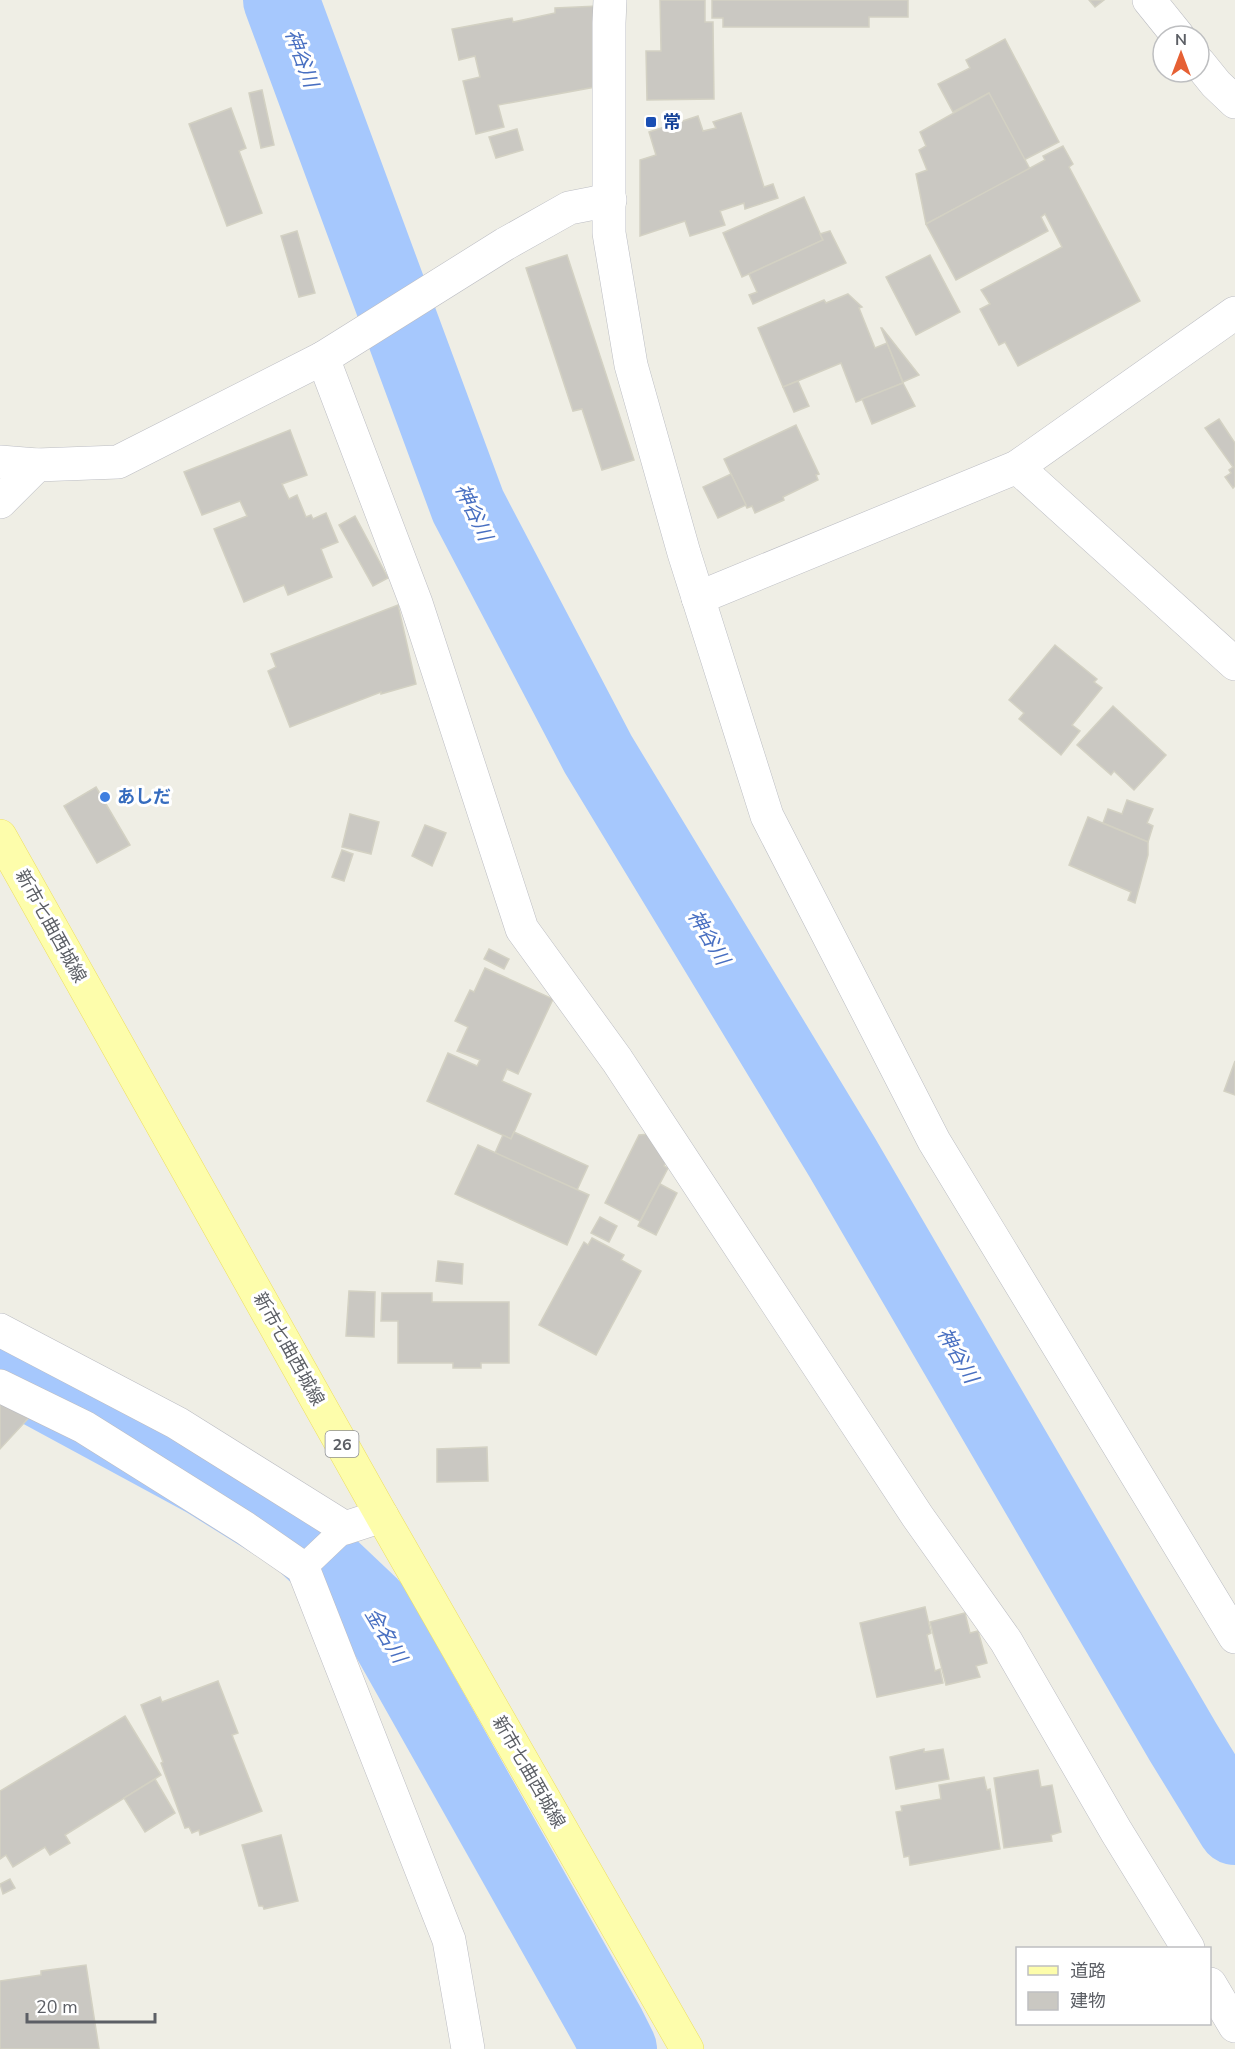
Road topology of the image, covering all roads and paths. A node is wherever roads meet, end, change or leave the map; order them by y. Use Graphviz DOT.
graph roads {
  1 [pos="610,0"];
  2 [pos="1149,0"];
  3 [pos="1168,24"];
  4 [pos="1211,78"];
  5 [pos="1235,102"];
  6 [pos="610,200"];
  7 [pos="1235,313"];
  8 [pos="323,358"];
  9 [pos="0,462"];
  10 [pos="37,465"];
  11 [pos="1017,467"];
  12 [pos="0,502"];
  13 [pos="698,598"];
  14 [pos="1235,664"];
  15 [pos="0,836"];
  16 [pos="0,1330"];
  17 [pos="0,1386"];
  18 [pos="382,1516"];
  19 [pos="337,1535"];
  20 [pos="306,1565"];
  21 [pos="1235,1637"];
  22 [pos="1187,1947"];
  23 [pos="1211,1987"];
  24 [pos="1235,2026"];
  25 [pos="468,2049"];
  26 [pos="687,2049"];
  1 -- 6 [label="street"];
  2 -- 3 [label="street"];
  4 -- 5 [label="street"];
  6 -- 8 [label="street"];
  6 -- 13 [label="street"];
  7 -- 11 [label="street"];
  8 -- 10 [label="street"];
  8 -- 22 [label="street"];
  9 -- 10 [label="street"];
  10 -- 12 [label="street"];
  11 -- 13 [label="street"];
  11 -- 14 [label="street"];
  13 -- 21 [label="street"];
  15 -- 18 [label="main road, 新市七曲西城線 / 26"];
  16 -- 19 [label="street"];
  17 -- 20 [label="street"];
  18 -- 19 [label="street"];
  18 -- 26 [label="main road, 新市七曲西城線 / 26"];
  19 -- 20 [label="lane"];
  20 -- 25 [label="street"];
  23 -- 24 [label="street"];
}
